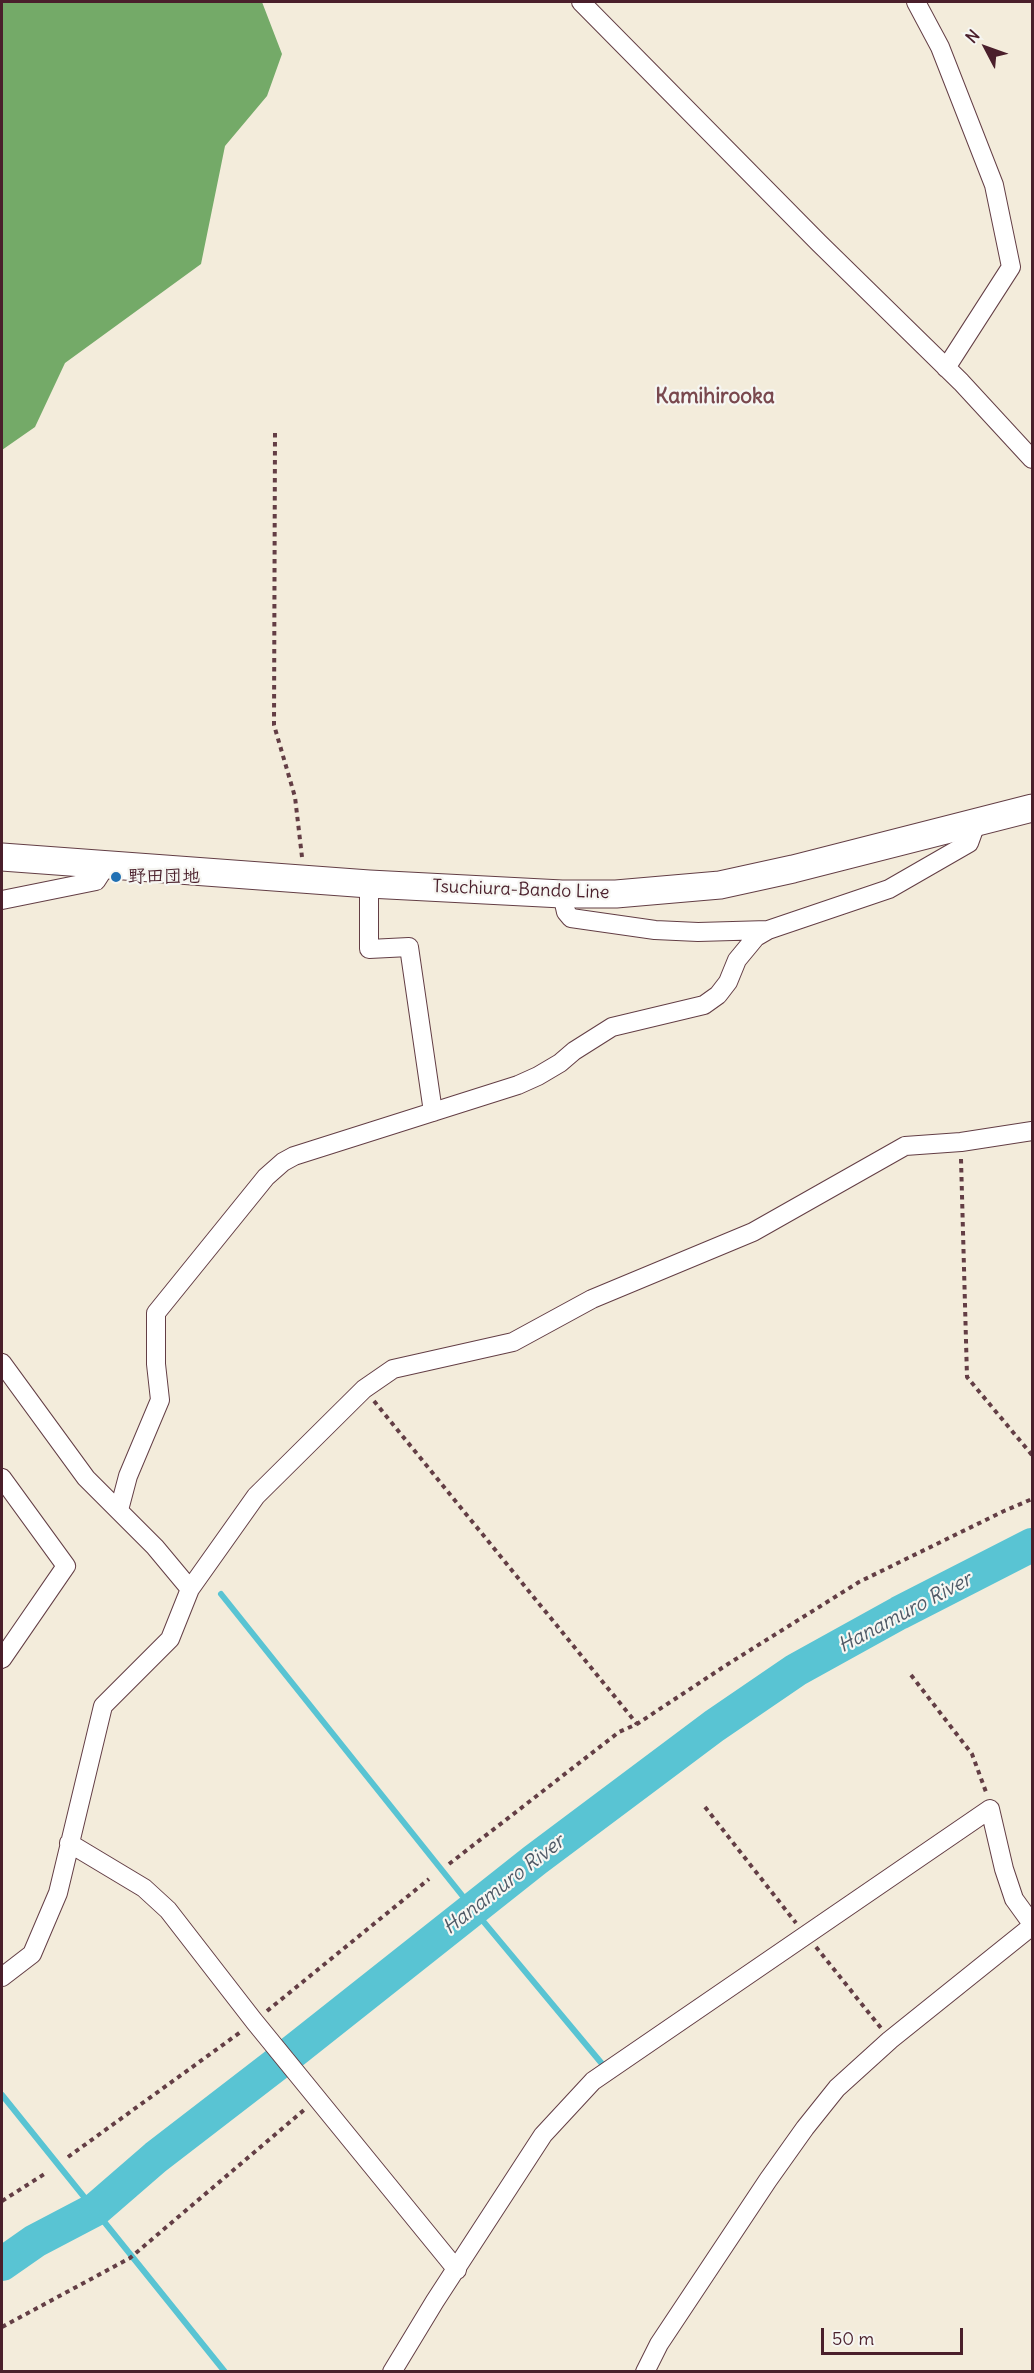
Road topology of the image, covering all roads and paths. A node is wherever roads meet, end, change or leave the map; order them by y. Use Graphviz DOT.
graph roads {
  1 [pos="581,2"];
  2 [pos="915,2"];
  3 [pos="946,368"];
  4 [pos="275,433"];
  5 [pos="1032,459"];
  6 [pos="1032,808"];
  7 [pos="977,821"];
  8 [pos="2,857"];
  9 [pos="107,864"];
  10 [pos="304,879"];
  11 [pos="369,884"];
  12 [pos="562,894"];
  13 [pos="2,900"];
  14 [pos="768,930"];
  15 [pos="433,1112"];
  16 [pos="1032,1131"];
  17 [pos="961,1142"];
  18 [pos="2,1363"];
  19 [pos="364,1389"];
  20 [pos="1032,1455"];
  21 [pos="2,1478"];
  22 [pos="1032,1499"];
  23 [pos="119,1510"];
  24 [pos="190,1588"];
  25 [pos="2,1659"];
  26 [pos="911,1676"];
  27 [pos="637,1724"];
  28 [pos="705,1806"];
  29 [pos="990,1809"];
  30 [pos="69,1843"];
  31 [pos="449,1864"];
  32 [pos="1032,1925"];
  33 [pos="806,1935"];
  34 [pos="2,1977"];
  35 [pos="890,2040"];
  36 [pos="318,2098"];
  37 [pos="46,2173"];
  38 [pos="2,2200"];
  39 [pos="457,2270"];
  40 [pos="2,2327"];
  41 [pos="392,2372"];
  42 [pos="645,2372"];
  1 -- 3 [label="street"];
  2 -- 3 [label="street"];
  3 -- 5 [label="street"];
  4 -- 10 [label="path"];
  6 -- 7 [label="main road, Tsuchiura-Bando Line"];
  7 -- 12 [label="main road, Tsuchiura-Bando Line"];
  7 -- 14 [label="street"];
  8 -- 9 [label="main road, Tsuchiura-Bando Line"];
  9 -- 10 [label="main road, Tsuchiura-Bando Line"];
  9 -- 13 [label="street"];
  10 -- 11 [label="main road, Tsuchiura-Bando Line"];
  11 -- 12 [label="main road, Tsuchiura-Bando Line"];
  11 -- 15 [label="street"];
  12 -- 14 [label="street"];
  14 -- 15 [label="street"];
  15 -- 23 [label="street"];
  16 -- 17 [label="street"];
  17 -- 19 [label="street"];
  17 -- 20 [label="path"];
  18 -- 23 [label="street"];
  19 -- 24 [label="street"];
  19 -- 27 [label="path"];
  21 -- 25 [label="street"];
  22 -- 27 [label="path"];
  23 -- 24 [label="street"];
  24 -- 30 [label="street"];
  26 -- 29 [label="path"];
  27 -- 31 [label="path"];
  28 -- 33 [label="path"];
  29 -- 32 [label="street"];
  29 -- 33 [label="street"];
  30 -- 34 [label="street"];
  30 -- 36 [label="street"];
  32 -- 35 [label="street"];
  33 -- 35 [label="path"];
  33 -- 39 [label="street"];
  35 -- 42 [label="street"];
  36 -- 39 [label="street"];
  36 -- 40 [label="path"];
  37 -- 38 [label="path"];
  39 -- 41 [label="street"];
}
